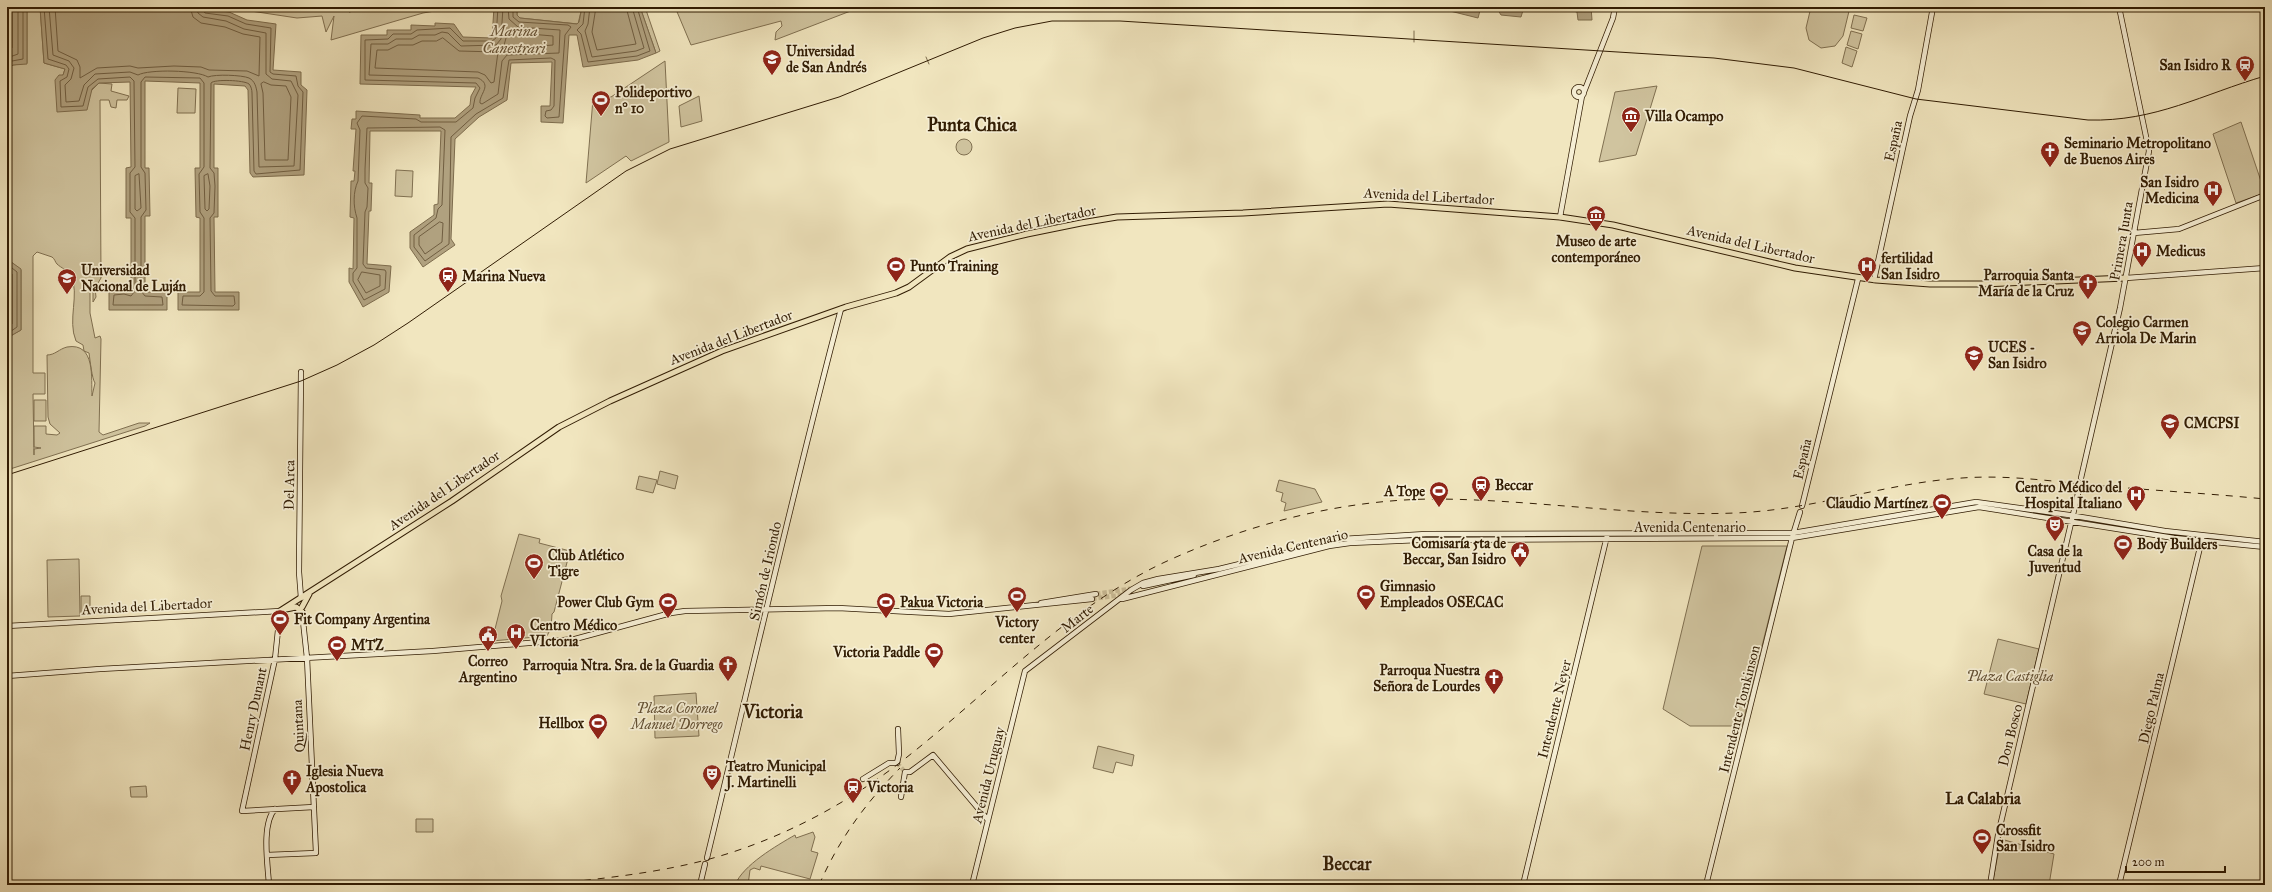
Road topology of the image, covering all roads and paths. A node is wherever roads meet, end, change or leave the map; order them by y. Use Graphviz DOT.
graph roads {
  1 [pos="1615,7"];
  2 [pos="1933,7"];
  3 [pos="2119,7"];
  4 [pos="2265,195"];
  5 [pos="1560,217"];
  6 [pos="2134,233"];
  7 [pos="2265,268"];
  8 [pos="2126,278"];
  9 [pos="1858,279"];
  10 [pos="1874,280"];
  11 [pos="841,309"];
  12 [pos="301,372"];
  13 [pos="2081,478"];
  14 [pos="2079,489"];
  15 [pos="1803,503"];
  16 [pos="1800,512"];
  17 [pos="2072,518"];
  18 [pos="1607,536"];
  19 [pos="1716,536"];
  20 [pos="1793,536"];
  21 [pos="2202,538"];
  22 [pos="2265,542"];
  23 [pos="2265,547"];
  24 [pos="309,593"];
  25 [pos="1133,593"];
  26 [pos="1096,594"];
  27 [pos="301,598"];
  28 [pos="1092,599"];
  29 [pos="1116,601"];
  30 [pos="1039,604"];
  31 [pos="768,608"];
  32 [pos="302,610"];
  33 [pos="280,611"];
  34 [pos="7,626"];
  35 [pos="307,658"];
  36 [pos="275,659"];
  37 [pos="1025,671"];
  38 [pos="7,676"];
  39 [pos="898,729"];
  40 [pos="863,779"];
  41 [pos="901,798"];
  42 [pos="314,807"];
  43 [pos="275,809"];
  44 [pos="266,810"];
  45 [pos="270,815"];
  46 [pos="988,820"];
  47 [pos="267,855"];
  48 [pos="706,858"];
  49 [pos="705,864"];
  50 [pos="269,885"];
  51 [pos="700,885"];
  52 [pos="972,885"];
  53 [pos="1523,885"];
  54 [pos="1706,885"];
  55 [pos="1990,885"];
  56 [pos="2119,885"];
  1 -- 5 [label="street"];
  2 -- 10 [label="street, España"];
  3 -- 6 [label="street, Primera Junta"];
  4 -- 6 [label="street"];
  5 -- 9 [label="main road, Avenida del Libertador"];
  5 -- 11 [label="main road, Avenida del Libertador"];
  6 -- 8 [label="street, Primera Junta"];
  7 -- 8 [label="street"];
  8 -- 10 [label="main road, Avenida del Libertador"];
  8 -- 13 [label="street, Primera Junta"];
  9 -- 10 [label="main road, Avenida del Libertador"];
  9 -- 15 [label="street, España"];
  11 -- 24 [label="main road, Avenida del Libertador"];
  11 -- 31 [label="street, Simón de Iriondo"];
  12 -- 27 [label="street, Del Arca"];
  14 -- 17 [label="street"];
  16 -- 20 [label="street"];
  17 -- 20 [label="street, Avenida Centenario"];
  17 -- 21 [label="street, Avenida Centenario"];
  17 -- 55 [label="street, Don Bosco"];
  18 -- 19 [label="street, Avenida Centenario"];
  18 -- 25 [label="street, Avenida Centenario"];
  18 -- 25 [label="street, Avenida Centenario"];
  18 -- 53 [label="street, Intendente Neyer"];
  19 -- 20 [label="street, Avenida Centenario"];
  19 -- 20 [label="street, Avenida Centenario"];
  20 -- 54 [label="street, Intendente Tomkinson"];
  21 -- 22 [label="street, Avenida Centenario"];
  21 -- 23 [label="street, Avenida Centenario"];
  21 -- 56 [label="street, Diego Palma"];
  24 -- 27 [label="main road, Avenida del Libertador"];
  24 -- 32 [label="main road"];
  25 -- 29 [label="street, Avenida Centenario"];
  26 -- 30 [label="street"];
  27 -- 32 [label="main road, Quintana"];
  27 -- 33 [label="main road, Avenida del Libertador"];
  28 -- 30 [label="street"];
  29 -- 37 [label="street, Marte"];
  30 -- 31 [label="street"];
  31 -- 35 [label="street"];
  31 -- 48 [label="street, Simón de Iriondo"];
  32 -- 33 [label="main road"];
  32 -- 35 [label="street, Quintana"];
  33 -- 34 [label="street, Avenida del Libertador"];
  33 -- 36 [label="street, Henry Dunant"];
  35 -- 36 [label="street"];
  35 -- 42 [label="street, Quintana"];
  36 -- 38 [label="street"];
  36 -- 44 [label="street, Henry Dunant"];
  37 -- 46 [label="street, Avenida Uruguay"];
  39 -- 40 [label="street"];
  41 -- 46 [label="street"];
  42 -- 43 [label="street"];
  42 -- 47 [label="street, Quintana"];
  43 -- 44 [label="street"];
  43 -- 45 [label="street"];
  44 -- 45 [label="street"];
  45 -- 47 [label="street"];
  46 -- 52 [label="street, Avenida Uruguay"];
  47 -- 50 [label="street"];
  49 -- 51 [label="street"];
}
